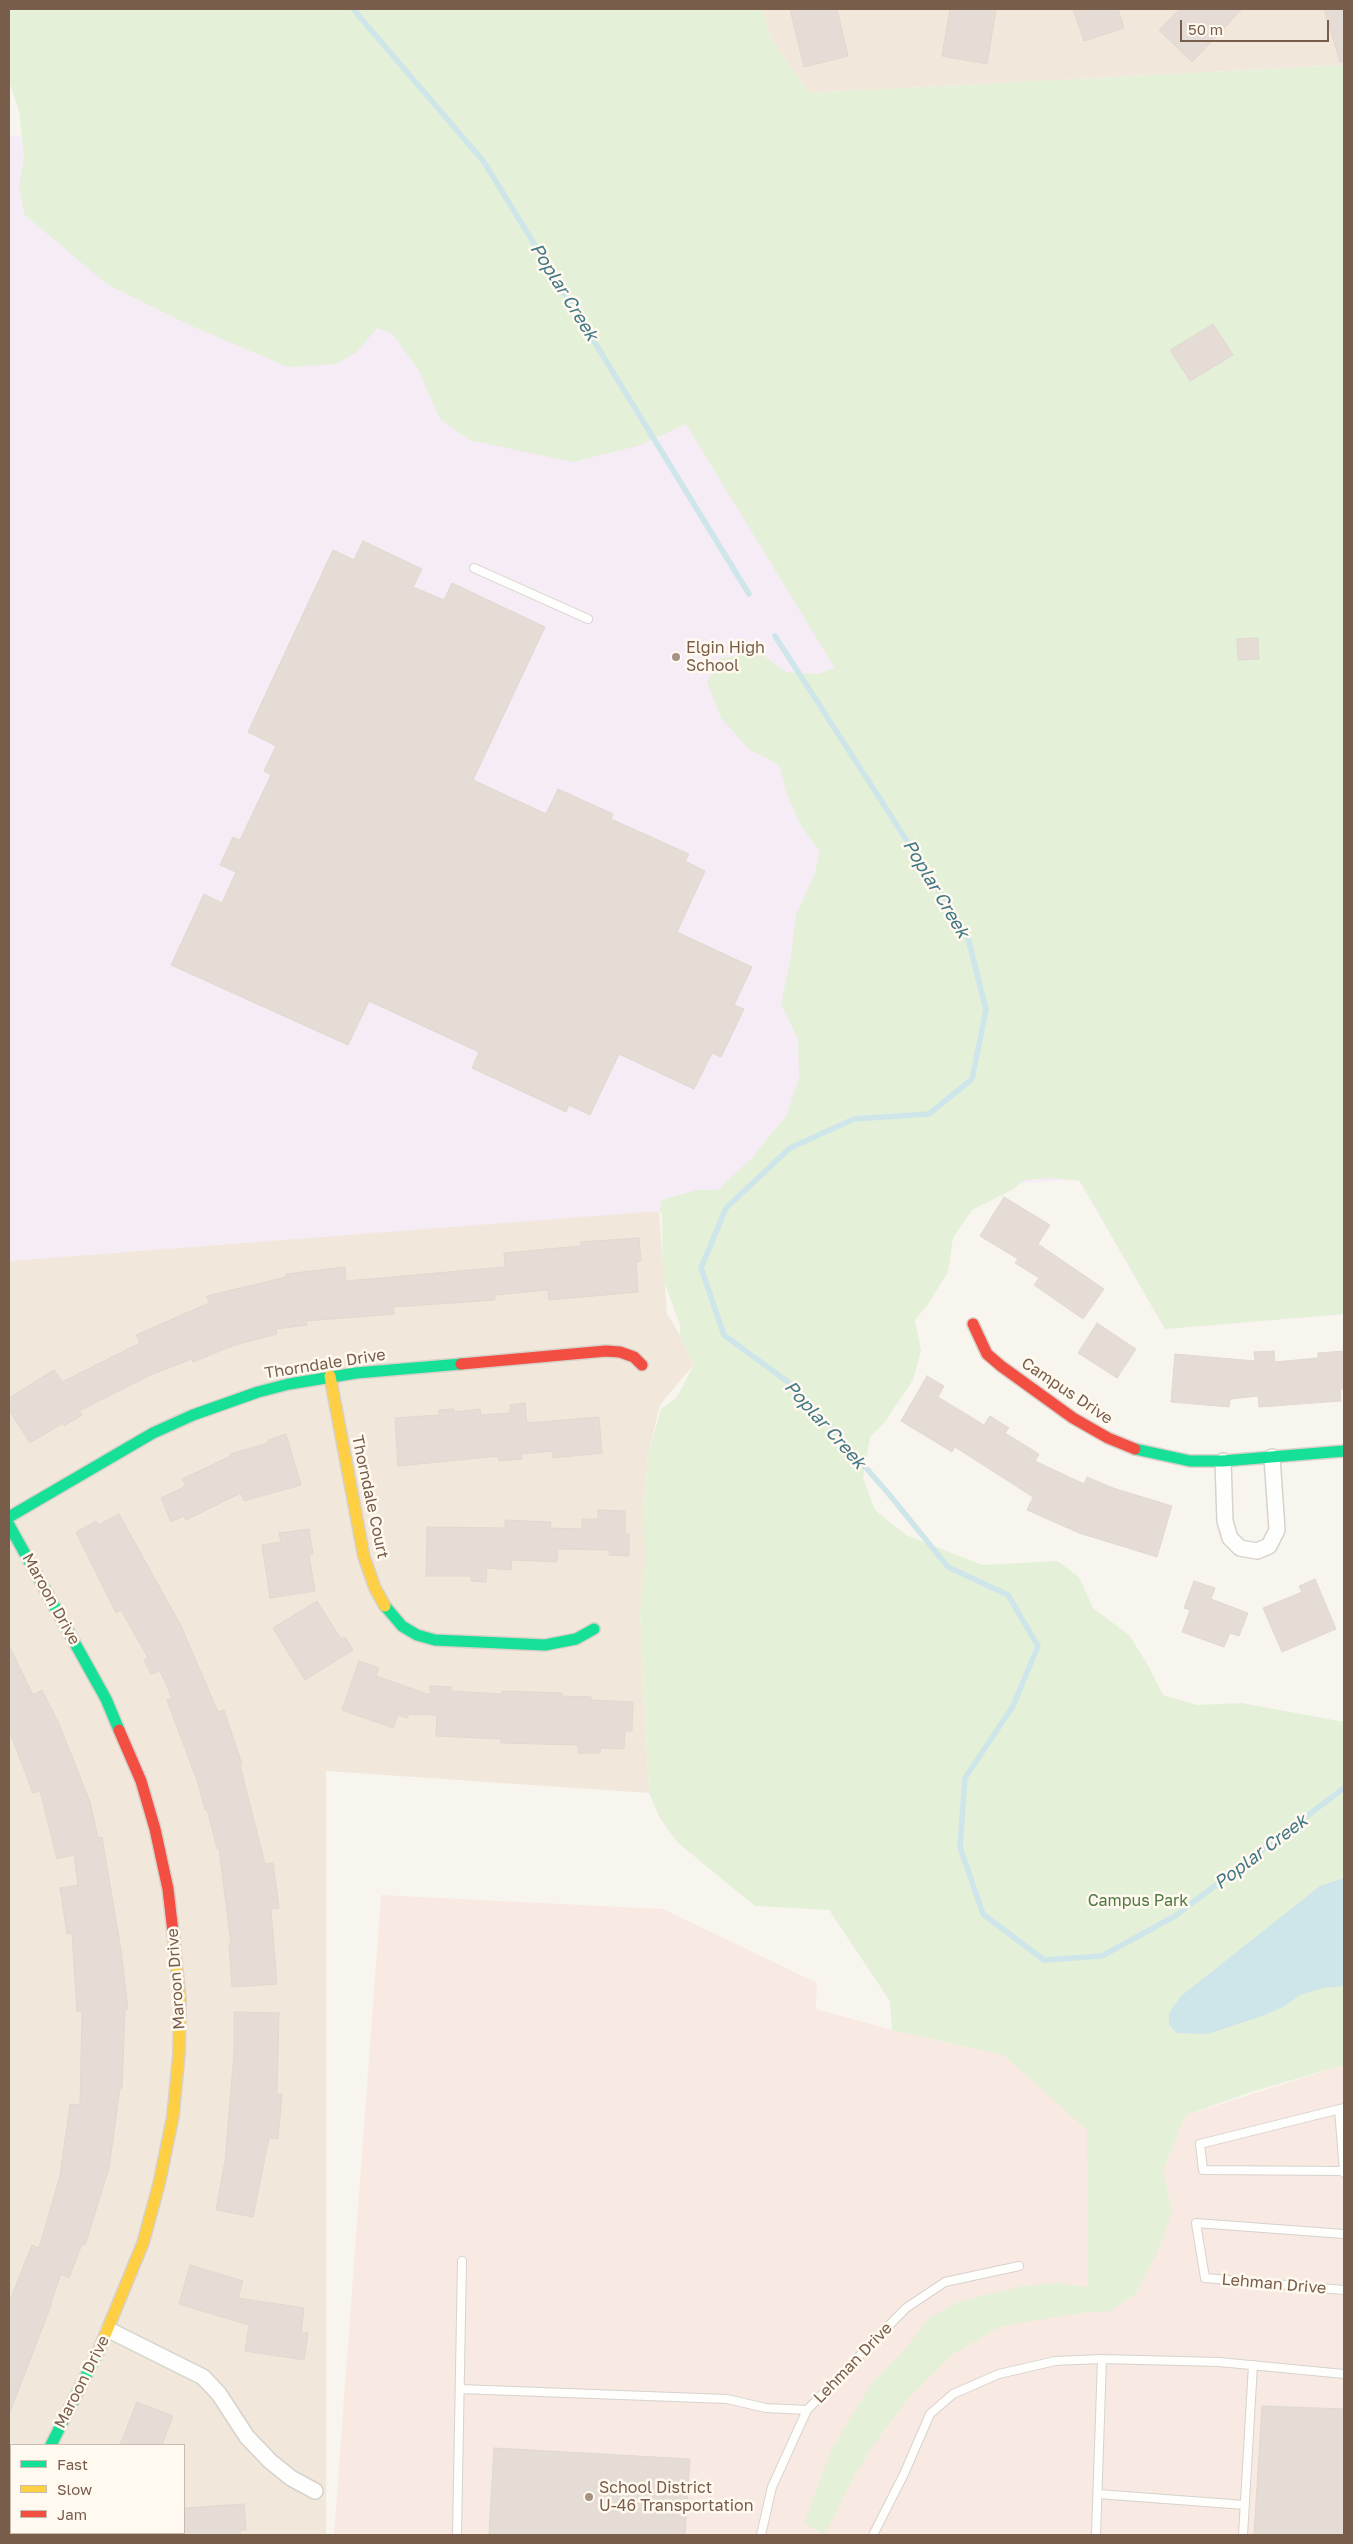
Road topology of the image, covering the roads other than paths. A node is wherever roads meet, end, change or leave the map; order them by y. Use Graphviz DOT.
graph roads {
  1 [pos="474,568"];
  2 [pos="588,619"];
  3 [pos="973,1324"];
  4 [pos="642,1365"];
  5 [pos="330,1376"];
  6 [pos="1344,1451"];
  7 [pos="1272,1457"];
  8 [pos="1223,1461"];
  9 [pos="9,1517"];
  10 [pos="9,1525"];
  11 [pos="594,1629"];
  12 [pos="1342,2108"];
  13 [pos="1344,2172"];
  14 [pos="1344,2234"];
  15 [pos="462,2261"];
  16 [pos="1019,2266"];
  17 [pos="1344,2290"];
  18 [pos="109,2330"];
  19 [pos="1102,2359"];
  20 [pos="1253,2365"];
  21 [pos="1344,2374"];
  22 [pos="460,2389"];
  23 [pos="807,2410"];
  24 [pos="52,2444"];
  25 [pos="315,2491"];
  26 [pos="1098,2494"];
  27 [pos="1245,2505"];
  28 [pos="456,2535"];
  29 [pos="762,2535"];
  30 [pos="873,2535"];
  31 [pos="1096,2535"];
  32 [pos="1243,2535"];
  1 -- 2 [label="lane"];
  3 -- 8 [label="street, Campus Drive"];
  4 -- 5 [label="street, Thorndale Drive"];
  5 -- 9 [label="street, Thorndale Drive"];
  5 -- 11 [label="street, Thorndale Court"];
  6 -- 7 [label="street, Campus Drive"];
  7 -- 8 [label="street, Campus Drive"];
  7 -- 8 [label="street"];
  10 -- 18 [label="street, Maroon Drive"];
  12 -- 13 [label="lane"];
  12 -- 13 [label="lane"];
  14 -- 17 [label="lane, Lehman Drive"];
  15 -- 22 [label="lane"];
  16 -- 23 [label="lane, Lehman Drive"];
  18 -- 24 [label="street, Maroon Drive"];
  18 -- 25 [label="street"];
  19 -- 20 [label="lane"];
  19 -- 26 [label="lane"];
  19 -- 30 [label="lane"];
  20 -- 21 [label="lane"];
  20 -- 27 [label="lane"];
  22 -- 23 [label="lane"];
  22 -- 28 [label="lane"];
  23 -- 29 [label="lane, Lehman Drive"];
  26 -- 27 [label="lane"];
  26 -- 31 [label="lane"];
  27 -- 32 [label="lane"];
}
